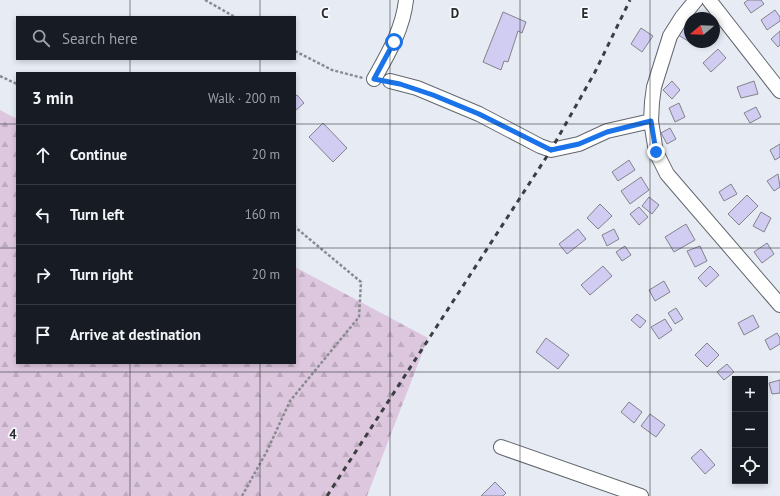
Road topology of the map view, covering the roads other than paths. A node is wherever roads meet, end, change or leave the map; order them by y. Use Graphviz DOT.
graph roads {
  1 [pos="406,0"];
  2 [pos="696,0"];
  3 [pos="709,0"];
  4 [pos="374,79"];
  5 [pos="390,82"];
  6 [pos="780,91"];
  7 [pos="651,121"];
  8 [pos="780,305"];
  9 [pos="501,447"];
  10 [pos="641,496"];
  1 -- 4 [label="street"];
  2 -- 7 [label="street"];
  3 -- 6 [label="street"];
  5 -- 7 [label="street"];
  7 -- 8 [label="street"];
  9 -- 10 [label="street"];
}
